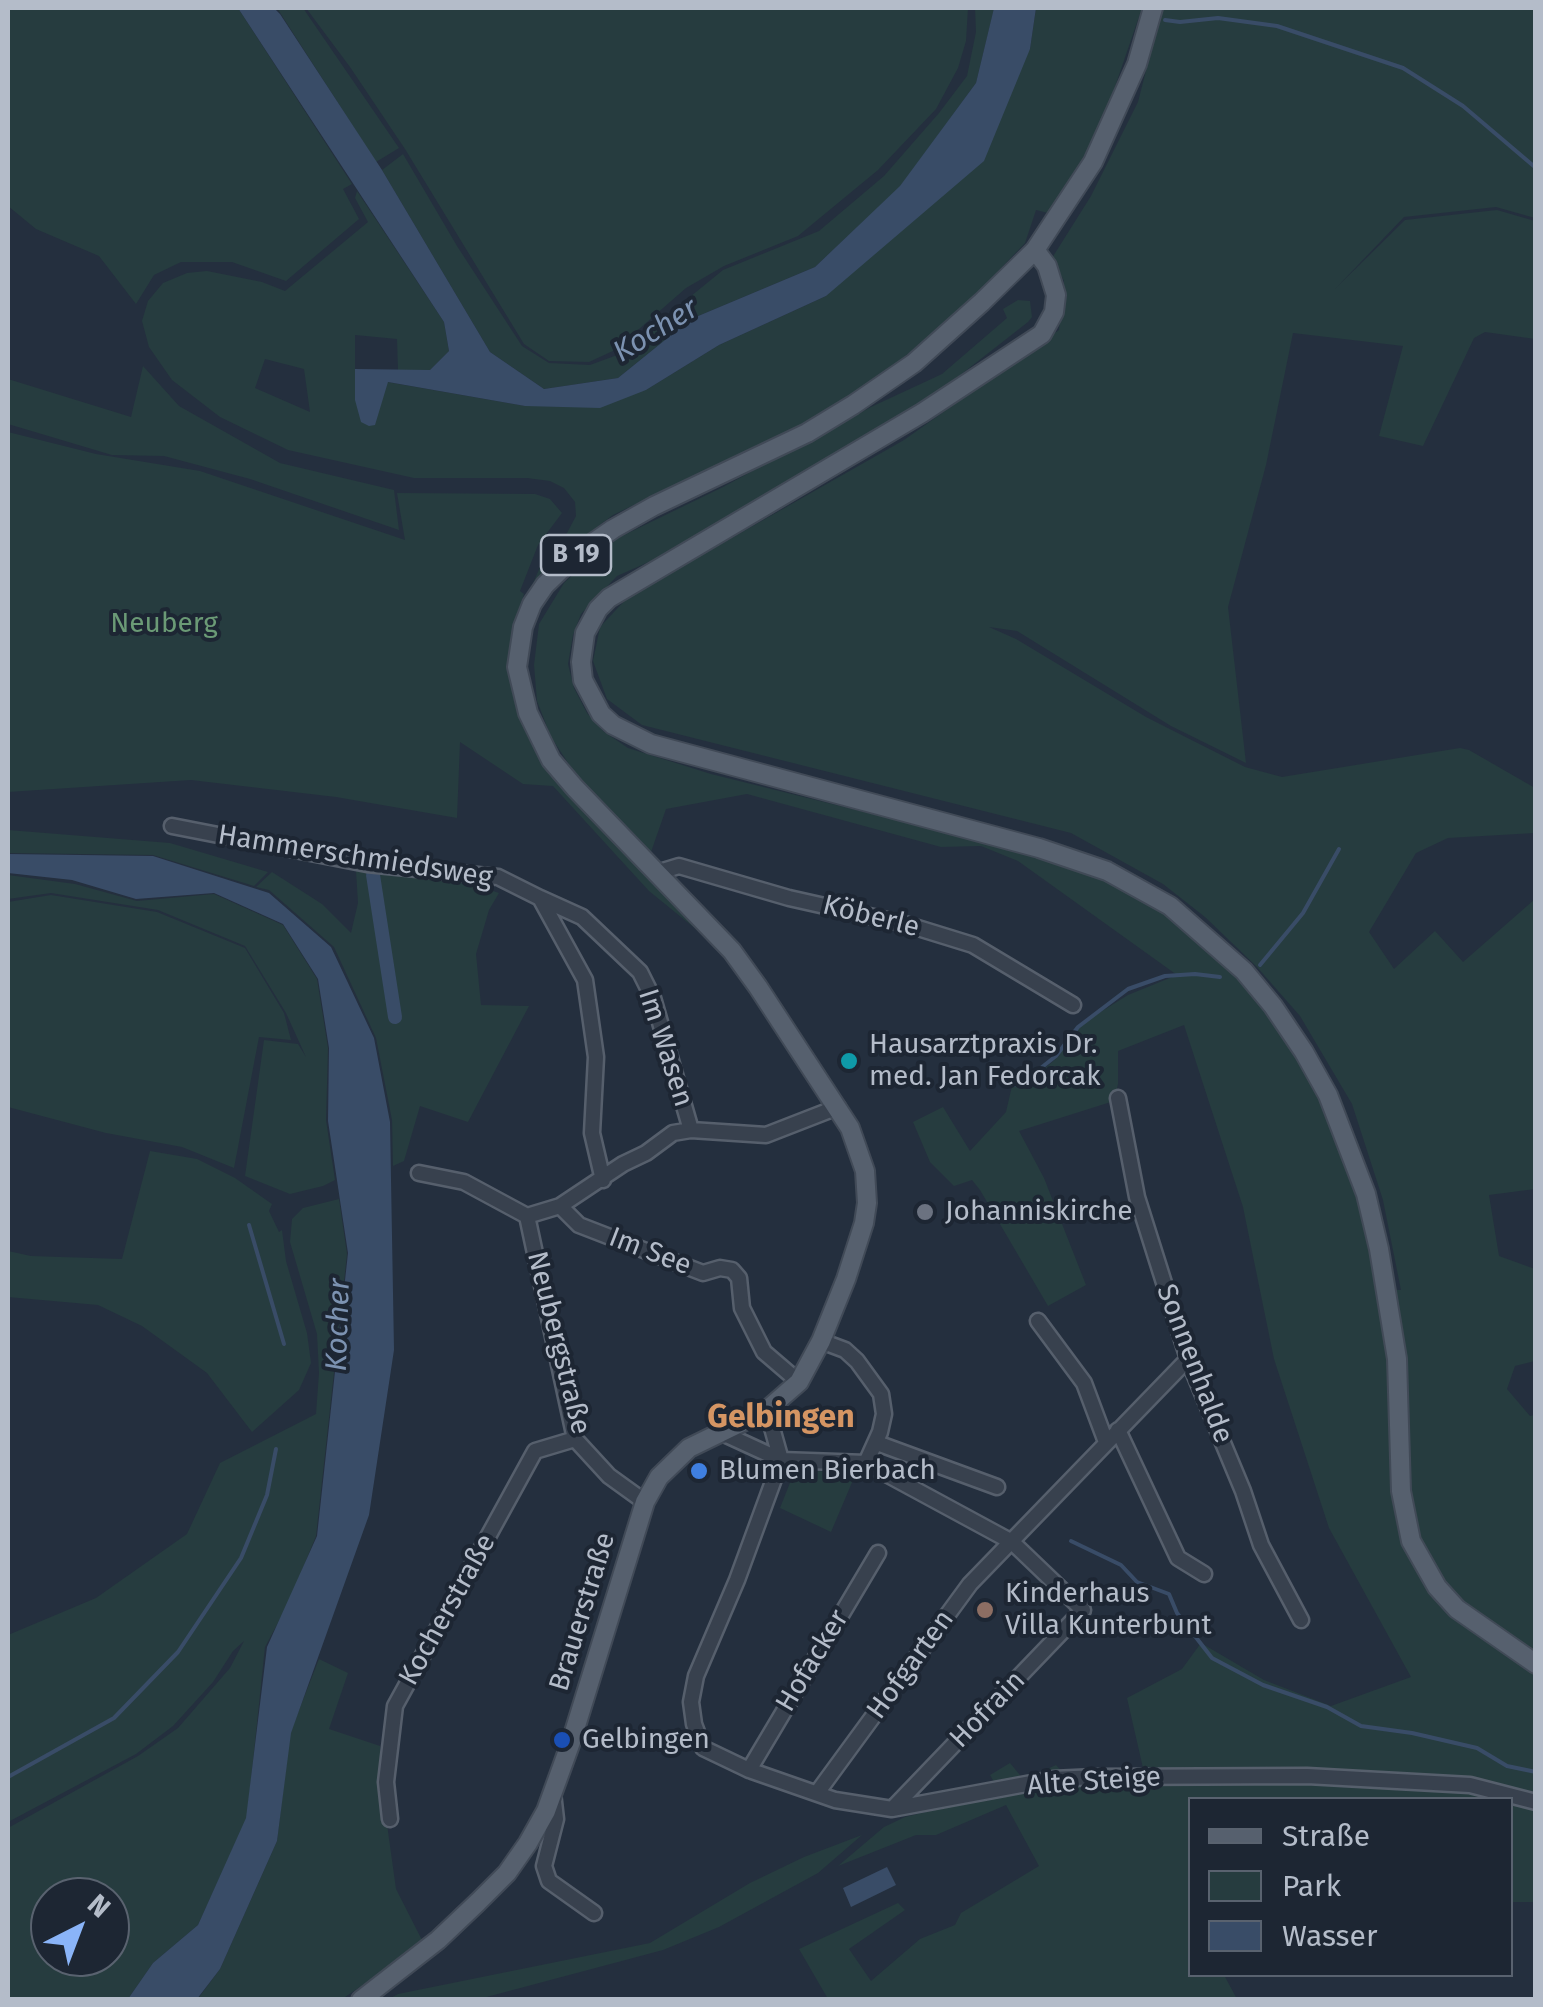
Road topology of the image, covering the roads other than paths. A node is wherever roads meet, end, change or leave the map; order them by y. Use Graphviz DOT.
graph roads {
  1 [pos="1153,8"];
  2 [pos="1035,250"];
  3 [pos="172,826"];
  4 [pos="656,873"];
  5 [pos="540,898"];
  6 [pos="1073,1005"];
  7 [pos="1118,1098"];
  8 [pos="838,1107"];
  9 [pos="691,1130"];
  10 [pos="418,1173"];
  11 [pos="604,1180"];
  12 [pos="560,1206"];
  13 [pos="527,1216"];
  14 [pos="1038,1321"];
  15 [pos="821,1341"];
  16 [pos="1188,1359"];
  17 [pos="798,1382"];
  18 [pos="767,1410"];
  19 [pos="1118,1430"];
  20 [pos="720,1432"];
  21 [pos="575,1438"];
  22 [pos="1106,1442"];
  23 [pos="877,1443"];
  24 [pos="781,1460"];
  25 [pos="866,1464"];
  26 [pos="997,1486"];
  27 [pos="645,1502"];
  28 [pos="1012,1542"];
  29 [pos="878,1553"];
  30 [pos="1204,1574"];
  31 [pos="1301,1620"];
  32 [pos="1536,1664"];
  33 [pos="749,1770"];
  34 [pos="553,1792"];
  35 [pos="817,1793"];
  36 [pos="1536,1802"];
  37 [pos="892,1809"];
  38 [pos="390,1819"];
  39 [pos="594,1913"];
  40 [pos="361,2000"];
  1 -- 2 [label="main road, B 19"];
  2 -- 4 [label="main road, B 19"];
  2 -- 32 [label="main road"];
  3 -- 5 [label="street, Hammerschmiedsweg"];
  4 -- 6 [label="street, Köberle"];
  4 -- 8 [label="main road, B 19"];
  5 -- 9 [label="street, Im Wasen"];
  5 -- 11 [label="street"];
  7 -- 16 [label="street, Sonnenhalde"];
  8 -- 9 [label="street"];
  8 -- 15 [label="main road, B 19"];
  9 -- 11 [label="street"];
  10 -- 13 [label="street"];
  11 -- 12 [label="street"];
  12 -- 13 [label="street"];
  12 -- 17 [label="street, Im See"];
  13 -- 21 [label="street, Neubergstraße"];
  14 -- 22 [label="street"];
  15 -- 17 [label="main road, B 19"];
  15 -- 23 [label="street"];
  16 -- 19 [label="street, Hofgarten"];
  16 -- 31 [label="street, Sonnenhalde"];
  17 -- 18 [label="main road, B 19"];
  18 -- 20 [label="main road, B 19"];
  18 -- 24 [label="street"];
  19 -- 22 [label="street, Hofgarten"];
  19 -- 30 [label="street"];
  20 -- 24 [label="street"];
  20 -- 27 [label="main road, Brauerstraße / B 19"];
  21 -- 27 [label="street, Neubergstraße"];
  21 -- 38 [label="street, Kocherstraße"];
  22 -- 28 [label="street, Hofgarten"];
  23 -- 25 [label="street"];
  23 -- 26 [label="street"];
  24 -- 25 [label="street"];
  24 -- 33 [label="street, Alte Steige"];
  25 -- 28 [label="street"];
  27 -- 34 [label="main road, Brauerstraße / B 19"];
  28 -- 35 [label="street, Hofgarten"];
  28 -- 37 [label="street, Hofrain"];
  29 -- 33 [label="street, Hofacker"];
  33 -- 35 [label="street, Alte Steige"];
  34 -- 39 [label="street"];
  34 -- 40 [label="main road, Brauerstraße / B 19"];
  35 -- 37 [label="street, Alte Steige"];
  36 -- 37 [label="street, Alte Steige"];
}
